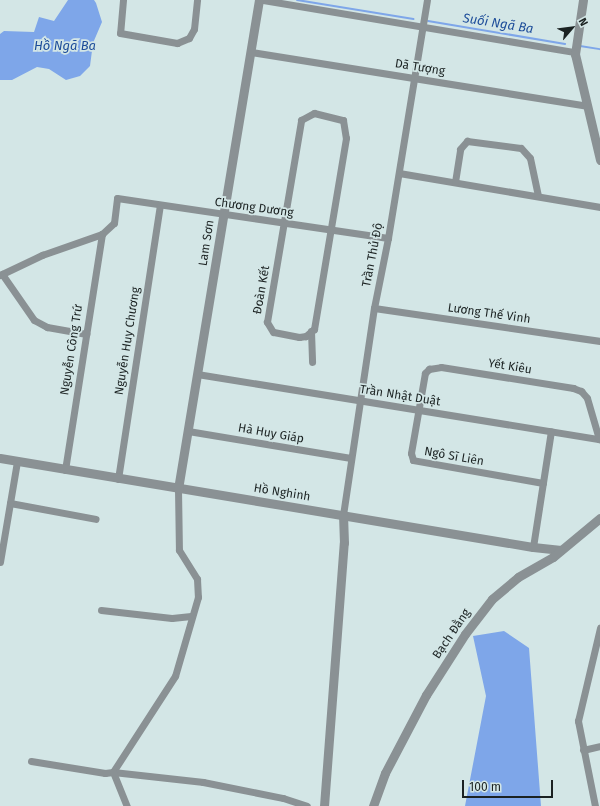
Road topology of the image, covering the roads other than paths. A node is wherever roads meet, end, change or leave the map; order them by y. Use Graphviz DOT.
graph roads {
  1 [pos="123,0"];
  2 [pos="197,0"];
  3 [pos="259,0"];
  4 [pos="263,0"];
  5 [pos="427,0"];
  6 [pos="583,0"];
  7 [pos="423,26"];
  8 [pos="250,52"];
  9 [pos="575,52"];
  10 [pos="414,78"];
  11 [pos="586,106"];
  12 [pos="600,160"];
  13 [pos="399,173"];
  14 [pos="455,182"];
  15 [pos="538,195"];
  16 [pos="160,206"];
  17 [pos="600,207"];
  18 [pos="224,215"];
  19 [pos="285,223"];
  20 [pos="330,230"];
  21 [pos="102,234"];
  22 [pos="388,238"];
  23 [pos="1,274"];
  24 [pos="374,308"];
  25 [pos="311,331"];
  26 [pos="86,334"];
  27 [pos="600,341"];
  28 [pos="312,362"];
  29 [pos="197,374"];
  30 [pos="359,402"];
  31 [pos="417,410"];
  32 [pos="188,431"];
  33 [pos="551,431"];
  34 [pos="599,439"];
  35 [pos="0,458"];
  36 [pos="351,458"];
  37 [pos="17,461"];
  38 [pos="66,470"];
  39 [pos="118,479"];
  40 [pos="543,483"];
  41 [pos="178,489"];
  42 [pos="10,503"];
  43 [pos="343,515"];
  44 [pos="600,518"];
  45 [pos="96,519"];
  46 [pos="533,548"];
  47 [pos="561,550"];
  48 [pos="0,562"];
  49 [pos="101,610"];
  50 [pos="191,616"];
  51 [pos="600,628"];
  52 [pos="600,746"];
  53 [pos="583,750"];
  54 [pos="31,761"];
  55 [pos="113,772"];
  56 [pos="126,806"];
  57 [pos="307,806"];
  58 [pos="324,806"];
  59 [pos="373,806"];
  60 [pos="595,806"];
  1 -- 2 [label="street"];
  3 -- 8 [label="street, Lam Sơn"];
  4 -- 7 [label="street"];
  5 -- 7 [label="street, Trần Thủ Độ"];
  6 -- 9 [label="street"];
  7 -- 9 [label="street"];
  7 -- 10 [label="street, Trần Thủ Độ"];
  8 -- 10 [label="street, Dã Tượng"];
  8 -- 18 [label="street, Lam Sơn"];
  9 -- 11 [label="street"];
  10 -- 11 [label="street, Dã Tượng"];
  10 -- 13 [label="street, Trần Thủ Độ"];
  11 -- 12 [label="street"];
  13 -- 14 [label="street"];
  13 -- 22 [label="street, Trần Thủ Độ"];
  14 -- 15 [label="street"];
  14 -- 15 [label="street"];
  15 -- 17 [label="street"];
  16 -- 18 [label="street, Chương Dương"];
  16 -- 21 [label="street, Chương Dương"];
  16 -- 39 [label="street, Nguyễn Huy Chương"];
  18 -- 19 [label="street, Chương Dương"];
  18 -- 29 [label="street, Lam Sơn"];
  19 -- 20 [label="street, Chương Dương"];
  19 -- 20 [label="street, Đoàn Kết"];
  19 -- 25 [label="street, Đoàn Kết"];
  20 -- 22 [label="street, Chương Dương"];
  20 -- 25 [label="street, Đoàn Kết"];
  21 -- 23 [label="street"];
  21 -- 26 [label="street, Nguyễn Công Trứ"];
  22 -- 24 [label="street, Trần Thủ Độ"];
  23 -- 26 [label="street"];
  24 -- 27 [label="street, Lương Thế Vinh"];
  24 -- 30 [label="street, Trần Thủ Độ"];
  25 -- 28 [label="street"];
  26 -- 38 [label="street, Nguyễn Công Trứ"];
  29 -- 30 [label="street, Trần Nhật Duật"];
  29 -- 32 [label="street, Lam Sơn"];
  30 -- 31 [label="street, Trần Nhật Duật"];
  30 -- 36 [label="street, Trần Thủ Độ"];
  31 -- 33 [label="street, Trần Nhật Duật"];
  31 -- 34 [label="street, Yết Kiêu"];
  31 -- 40 [label="street, Ngô Sĩ Liên"];
  32 -- 36 [label="street, Hà Huy Giáp"];
  32 -- 41 [label="street, Lam Sơn"];
  33 -- 34 [label="street, Trần Nhật Duật"];
  33 -- 40 [label="street"];
  35 -- 37 [label="street, Hồ Nghinh"];
  36 -- 43 [label="street, Trần Thủ Độ"];
  37 -- 38 [label="street, Hồ Nghinh"];
  37 -- 42 [label="street"];
  38 -- 39 [label="street, Hồ Nghinh"];
  39 -- 41 [label="street, Hồ Nghinh"];
  40 -- 46 [label="street"];
  41 -- 43 [label="street, Hồ Nghinh"];
  41 -- 50 [label="street"];
  42 -- 45 [label="street"];
  42 -- 48 [label="street"];
  43 -- 46 [label="street, Hồ Nghinh"];
  43 -- 58 [label="street"];
  44 -- 47 [label="street, Bạch Đằng"];
  46 -- 47 [label="street, Hồ Nghinh"];
  47 -- 59 [label="street, Bạch Đằng"];
  49 -- 50 [label="street"];
  50 -- 55 [label="street"];
  51 -- 53 [label="street"];
  52 -- 53 [label="street"];
  53 -- 60 [label="street"];
  54 -- 55 [label="street"];
  55 -- 56 [label="street"];
  55 -- 57 [label="street"];
}
